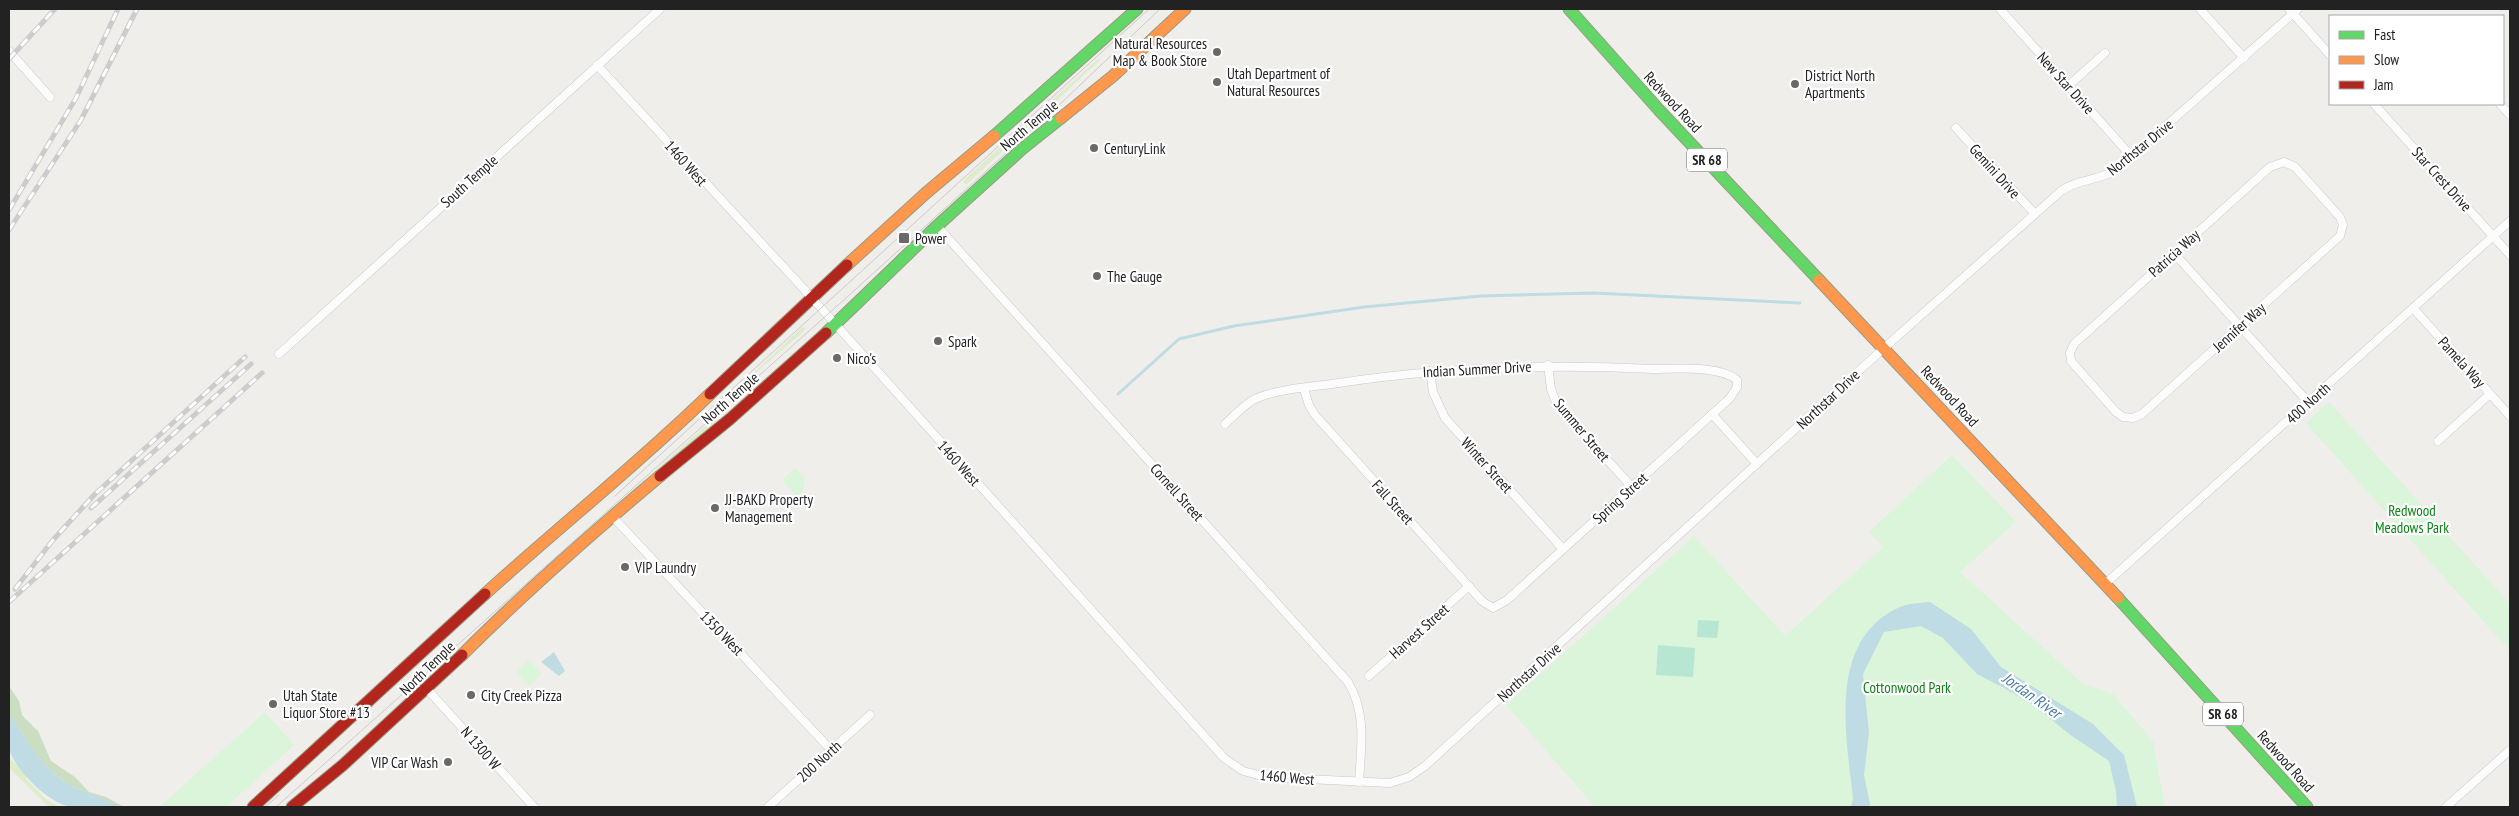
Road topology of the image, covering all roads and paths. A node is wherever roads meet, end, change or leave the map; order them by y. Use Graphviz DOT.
graph roads {
  1 [pos="660,9"];
  2 [pos="1138,9"];
  3 [pos="1185,9"];
  4 [pos="1569,9"];
  5 [pos="2000,9"];
  6 [pos="2200,9"];
  7 [pos="2293,10"];
  8 [pos="9,51"];
  9 [pos="2106,53"];
  10 [pos="2329,54"];
  11 [pos="2244,58"];
  12 [pos="597,65"];
  13 [pos="2068,86"];
  14 [pos="50,97"];
  15 [pos="2375,105"];
  16 [pos="2501,105"];
  17 [pos="2510,115"];
  18 [pos="1956,128"];
  19 [pos="2132,158"];
  20 [pos="2284,162"];
  21 [pos="2034,214"];
  22 [pos="2510,221"];
  23 [pos="936,226"];
  24 [pos="2494,236"];
  25 [pos="2174,253"];
  26 [pos="2510,255"];
  27 [pos="811,297"];
  28 [pos="2413,308"];
  29 [pos="835,325"];
  30 [pos="2240,326"];
  31 [pos="1884,348"];
  32 [pos="2070,353"];
  33 [pos="279,354"];
  34 [pos="1548,365"];
  35 [pos="1430,370"];
  36 [pos="1737,380"];
  37 [pos="1304,389"];
  38 [pos="2490,394"];
  39 [pos="2308,402"];
  40 [pos="1712,414"];
  41 [pos="2510,416"];
  42 [pos="1225,424"];
  43 [pos="2438,441"];
  44 [pos="1757,464"];
  45 [pos="1632,487"];
  46 [pos="612,516"];
  47 [pos="1563,549"];
  48 [pos="2105,584"];
  49 [pos="1469,586"];
  50 [pos="1493,608"];
  51 [pos="1369,676"];
  52 [pos="427,689"];
  53 [pos="870,715"];
  54 [pos="831,750"];
  55 [pos="2510,750"];
  56 [pos="1360,782"];
  57 [pos="252,807"];
  58 [pos="292,807"];
  59 [pos="534,807"];
  60 [pos="768,807"];
  61 [pos="2307,807"];
  62 [pos="2446,807"];
  1 -- 12 [label="street, South Temple"];
  2 -- 27 [label="main road, North Temple"];
  3 -- 23 [label="main road, North Temple"];
  4 -- 31 [label="main road, Redwood Road / SR 68"];
  5 -- 13 [label="street, New Star Drive"];
  6 -- 11 [label="street"];
  7 -- 10 [label="street"];
  7 -- 11 [label="street, Northstar Drive"];
  8 -- 14 [label="street"];
  9 -- 13 [label="street"];
  11 -- 19 [label="street, Northstar Drive"];
  12 -- 27 [label="street, 1460 West"];
  12 -- 33 [label="street, South Temple"];
  13 -- 19 [label="street, New Star Drive"];
  15 -- 24 [label="street, Star Crest Drive"];
  16 -- 17 [label="street"];
  18 -- 21 [label="street, Gemini Drive"];
  19 -- 21 [label="street, Northstar Drive"];
  20 -- 25 [label="street, Patricia Way"];
  20 -- 30 [label="street, Jennifer Way"];
  21 -- 31 [label="street, Northstar Drive"];
  22 -- 24 [label="street, 400 North"];
  23 -- 29 [label="main road, North Temple"];
  23 -- 56 [label="street, Cornell Street"];
  24 -- 26 [label="street, Star Crest Drive"];
  24 -- 28 [label="street, 400 North"];
  25 -- 30 [label="street"];
  25 -- 32 [label="street, Patricia Way"];
  27 -- 29 [label="street, 1460 West"];
  27 -- 57 [label="main road, North Temple"];
  28 -- 38 [label="street, Pamela Way"];
  28 -- 39 [label="street, 400 North"];
  29 -- 46 [label="main road, North Temple"];
  29 -- 56 [label="street, 1460 West"];
  30 -- 32 [label="street, Jennifer Way"];
  30 -- 39 [label="street"];
  31 -- 44 [label="street, Northstar Drive"];
  31 -- 48 [label="main road, Redwood Road / SR 68"];
  34 -- 35 [label="street, Indian Summer Drive"];
  34 -- 36 [label="street, Indian Summer Drive"];
  34 -- 45 [label="street, Summer Street"];
  35 -- 37 [label="street, Indian Summer Drive"];
  35 -- 47 [label="street, Winter Street"];
  36 -- 40 [label="street, Spring Street"];
  37 -- 42 [label="street, Indian Summer Drive"];
  37 -- 49 [label="street, Fall Street"];
  38 -- 41 [label="street, Pamela Way"];
  38 -- 43 [label="street"];
  39 -- 48 [label="street, 400 North"];
  40 -- 44 [label="street"];
  40 -- 45 [label="street, Spring Street"];
  44 -- 56 [label="street, Northstar Drive"];
  45 -- 47 [label="street, Spring Street"];
  46 -- 52 [label="main road, North Temple"];
  46 -- 54 [label="street, 1350 West"];
  47 -- 50 [label="street, Spring Street"];
  48 -- 61 [label="main road, Redwood Road / SR 68"];
  49 -- 50 [label="street, Fall Street"];
  49 -- 51 [label="street, Harvest Street"];
  52 -- 58 [label="main road, North Temple"];
  52 -- 59 [label="street, N 1300 W"];
  53 -- 54 [label="street, 200 North"];
  54 -- 60 [label="street, 200 North"];
  55 -- 62 [label="street"];
}
